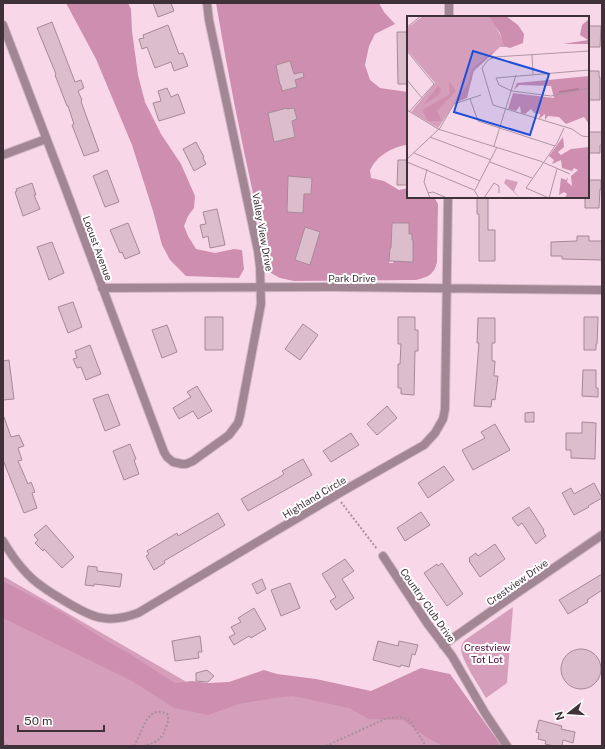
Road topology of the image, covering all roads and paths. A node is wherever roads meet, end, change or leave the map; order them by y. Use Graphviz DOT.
graph roads {
  1 [pos="207,3"];
  2 [pos="449,3"];
  3 [pos="449,16"];
  4 [pos="3,25"];
  5 [pos="46,139"];
  6 [pos="3,156"];
  7 [pos="448,198"];
  8 [pos="102,288"];
  9 [pos="261,288"];
  10 [pos="447,288"];
  11 [pos="602,290"];
  12 [pos="186,464"];
  13 [pos="336,496"];
  14 [pos="602,535"];
  15 [pos="3,541"];
  16 [pos="383,556"];
  17 [pos="443,645"];
  18 [pos="3,742"];
  19 [pos="9,746"];
  20 [pos="134,746"];
  21 [pos="143,746"];
  22 [pos="326,746"];
  23 [pos="426,746"];
  24 [pos="507,746"];
  1 -- 9 [label="street, Valley View Drive"];
  2 -- 3 [label="street"];
  4 -- 5 [label="street, Locust Avenue"];
  5 -- 6 [label="street"];
  5 -- 8 [label="street, Locust Avenue"];
  7 -- 10 [label="street, Highland Circle"];
  8 -- 9 [label="street, Park Drive"];
  8 -- 12 [label="street, Locust Avenue"];
  9 -- 10 [label="street, Park Drive"];
  9 -- 12 [label="street, Valley View Drive"];
  10 -- 11 [label="street, Park Drive"];
  10 -- 13 [label="street, Highland Circle"];
  13 -- 15 [label="street, Highland Circle"];
  13 -- 16 [label="path"];
  14 -- 17 [label="street, Crestview Drive"];
  16 -- 17 [label="street, Country Club Drive"];
  17 -- 24 [label="street, Country Club Drive"];
  18 -- 19 [label="path"];
  20 -- 21 [label="path"];
  22 -- 23 [label="path"];
}
